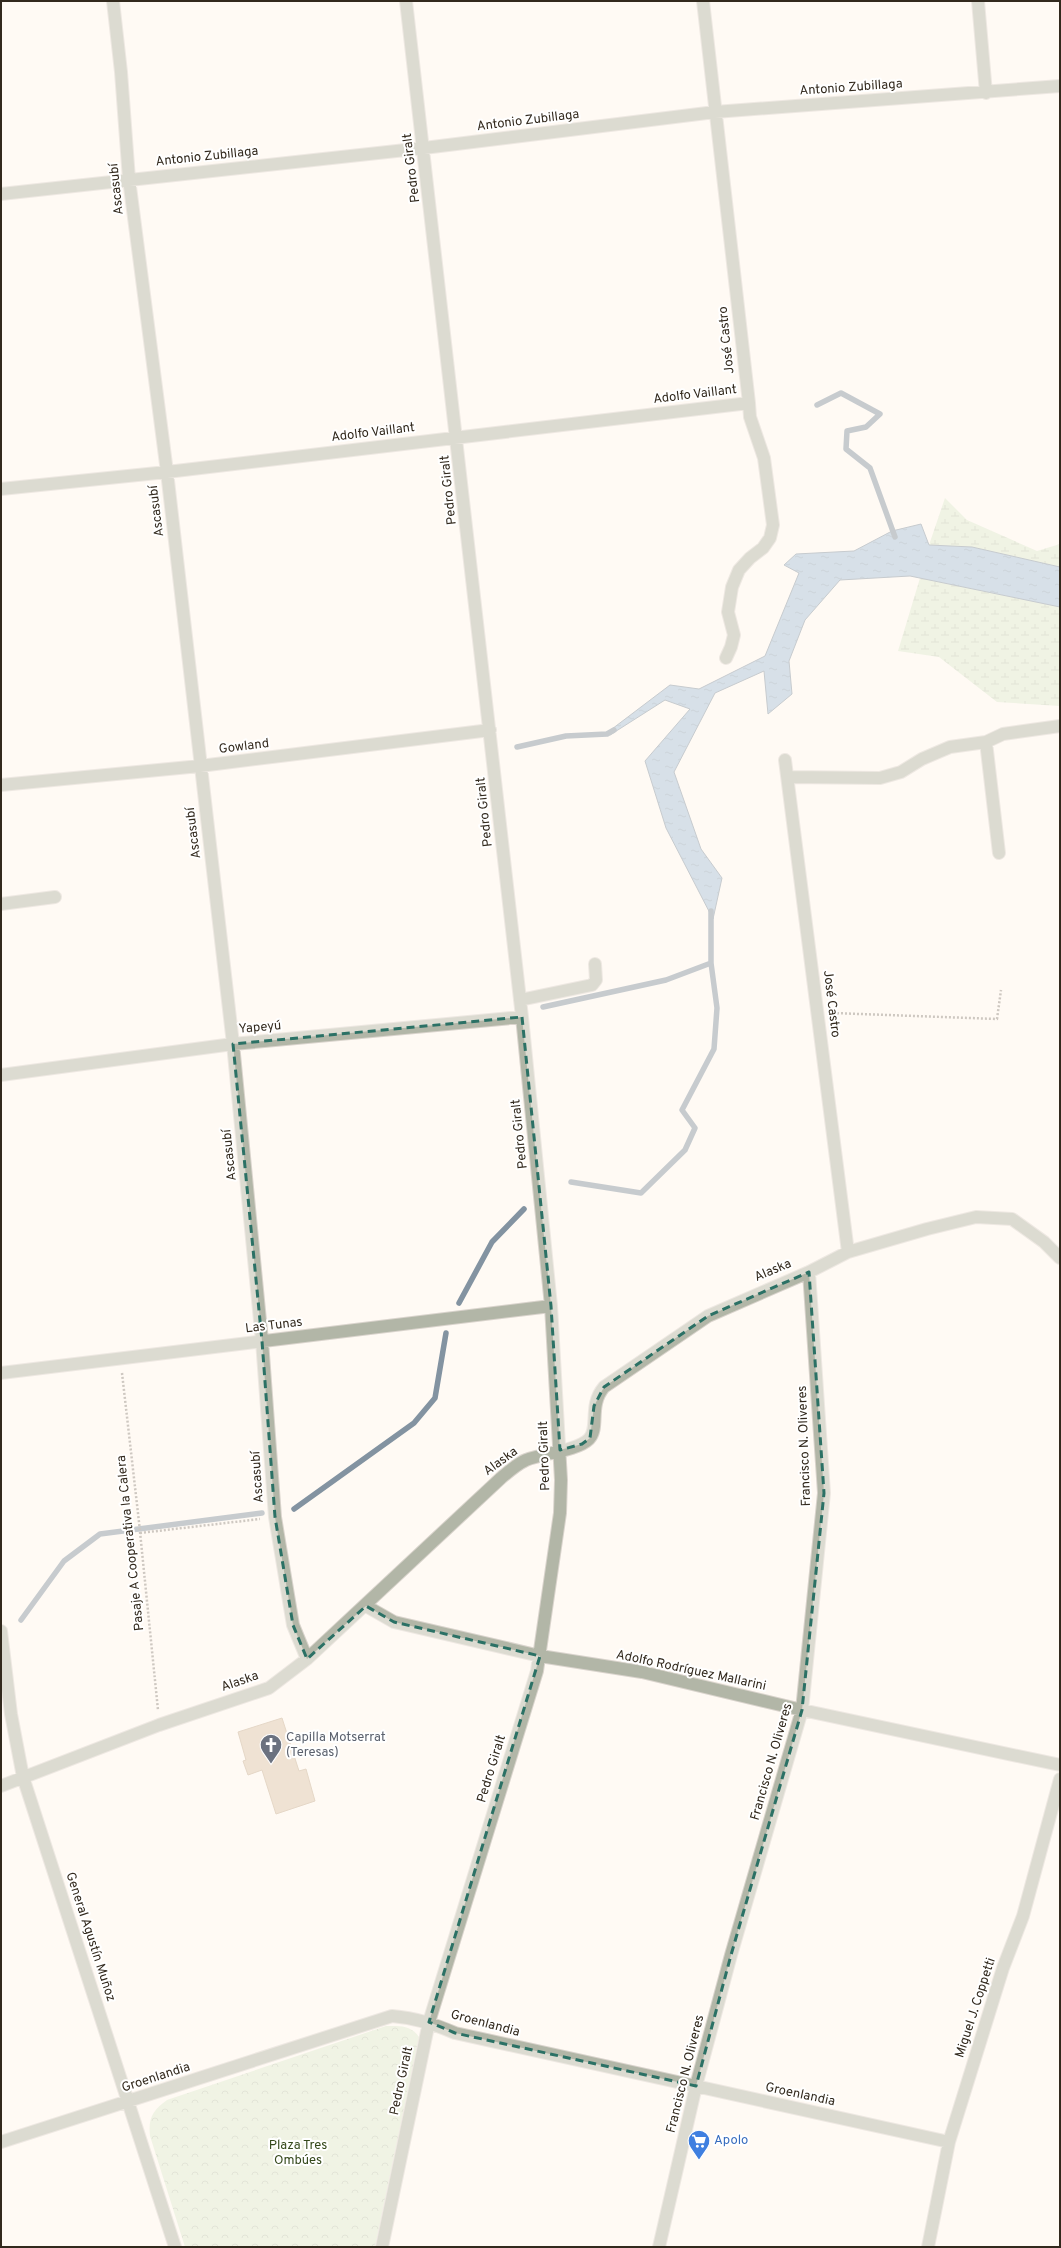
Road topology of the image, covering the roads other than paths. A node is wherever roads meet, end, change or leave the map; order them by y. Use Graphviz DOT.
graph roads {
  1 [pos="112,1"];
  2 [pos="406,1"];
  3 [pos="703,1"];
  4 [pos="978,1"];
  5 [pos="1060,86"];
  6 [pos="986,93"];
  7 [pos="716,112"];
  8 [pos="424,148"];
  9 [pos="129,179"];
  10 [pos="1,194"];
  11 [pos="748,403"];
  12 [pos="457,437"];
  13 [pos="167,472"];
  14 [pos="1,489"];
  15 [pos="726,658"];
  16 [pos="1060,726"];
  17 [pos="490,730"];
  18 [pos="986,742"];
  19 [pos="785,760"];
  20 [pos="200,766"];
  21 [pos="788,777"];
  22 [pos="1,785"];
  23 [pos="999,853"];
  24 [pos="55,897"];
  25 [pos="1,904"];
  26 [pos="596,964"];
  27 [pos="520,1000"];
  28 [pos="522,1017"];
  29 [pos="233,1044"];
  30 [pos="1,1075"];
  31 [pos="848,1252"];
  32 [pos="1060,1258"];
  33 [pos="809,1272"];
  34 [pos="551,1306"];
  35 [pos="262,1341"];
  36 [pos="1,1373"];
  37 [pos="560,1450"];
  38 [pos="366,1606"];
  39 [pos="1,1631"];
  40 [pos="540,1656"];
  41 [pos="307,1659"];
  42 [pos="802,1710"];
  43 [pos="1060,1765"];
  44 [pos="23,1777"];
  45 [pos="1060,1779"];
  46 [pos="1,1786"];
  47 [pos="429,2022"];
  48 [pos="696,2086"];
  49 [pos="129,2101"];
  50 [pos="1,2142"];
  51 [pos="949,2142"];
  52 [pos="175,2247"];
  53 [pos="382,2247"];
  54 [pos="659,2247"];
  55 [pos="928,2247"];
  1 -- 9 [label="street, Ascasubí"];
  2 -- 8 [label="street, Pedro Giralt"];
  3 -- 7 [label="street, José Castro"];
  4 -- 6 [label="street"];
  5 -- 6 [label="street, Antonio Zubillaga"];
  6 -- 7 [label="street, Antonio Zubillaga"];
  7 -- 8 [label="street, Antonio Zubillaga"];
  7 -- 11 [label="street, José Castro"];
  8 -- 9 [label="street, Antonio Zubillaga"];
  8 -- 12 [label="street, Pedro Giralt"];
  9 -- 10 [label="street, Antonio Zubillaga"];
  9 -- 13 [label="street, Ascasubí"];
  11 -- 12 [label="street, Adolfo Vaillant"];
  11 -- 15 [label="street, José Castro"];
  12 -- 13 [label="street, Adolfo Vaillant"];
  12 -- 17 [label="street, Pedro Giralt"];
  13 -- 14 [label="street, Adolfo Vaillant"];
  13 -- 20 [label="street, Ascasubí"];
  16 -- 18 [label="street"];
  17 -- 20 [label="street, Gowland"];
  17 -- 27 [label="street, Pedro Giralt"];
  18 -- 21 [label="street"];
  18 -- 23 [label="street"];
  19 -- 21 [label="street, José Castro"];
  20 -- 22 [label="street, Gowland"];
  20 -- 29 [label="street, Ascasubí"];
  21 -- 31 [label="street, José Castro"];
  24 -- 25 [label="street"];
  26 -- 27 [label="street"];
  27 -- 28 [label="street, Pedro Giralt"];
  28 -- 29 [label="street, Yapeyú"];
  28 -- 34 [label="street, Pedro Giralt"];
  29 -- 30 [label="street, Yapeyú"];
  29 -- 35 [label="street, Ascasubí"];
  31 -- 32 [label="street, Alaska"];
  31 -- 33 [label="street, Alaska"];
  33 -- 37 [label="street, Alaska"];
  33 -- 42 [label="street, Francisco N. Oliveres"];
  34 -- 35 [label="street, Las Tunas"];
  34 -- 37 [label="street, Pedro Giralt"];
  35 -- 36 [label="street, Las Tunas"];
  35 -- 41 [label="street, Ascasubí"];
  37 -- 38 [label="street, Alaska"];
  37 -- 40 [label="street, Pedro Giralt"];
  38 -- 40 [label="street, Adolfo Rodríguez Mallarini"];
  38 -- 41 [label="street, Alaska"];
  39 -- 44 [label="street, General Agustín Muñoz"];
  40 -- 42 [label="street, Adolfo Rodríguez Mallarini"];
  40 -- 47 [label="street, Pedro Giralt"];
  41 -- 44 [label="street, Alaska"];
  42 -- 43 [label="street, Adolfo Rodríguez Mallarini"];
  42 -- 48 [label="street, Francisco N. Oliveres"];
  44 -- 46 [label="street, Alaska"];
  44 -- 49 [label="street, General Agustín Muñoz"];
  45 -- 51 [label="street, Miguel J. Coppetti"];
  47 -- 48 [label="street, Groenlandia"];
  47 -- 49 [label="street, Groenlandia"];
  47 -- 53 [label="street, Pedro Giralt"];
  48 -- 51 [label="street, Groenlandia"];
  48 -- 54 [label="street, Francisco N. Oliveres"];
  49 -- 50 [label="street, Groenlandia"];
  49 -- 52 [label="street, General Agustín Muñoz"];
  51 -- 55 [label="street, Miguel J. Coppetti"];
}
